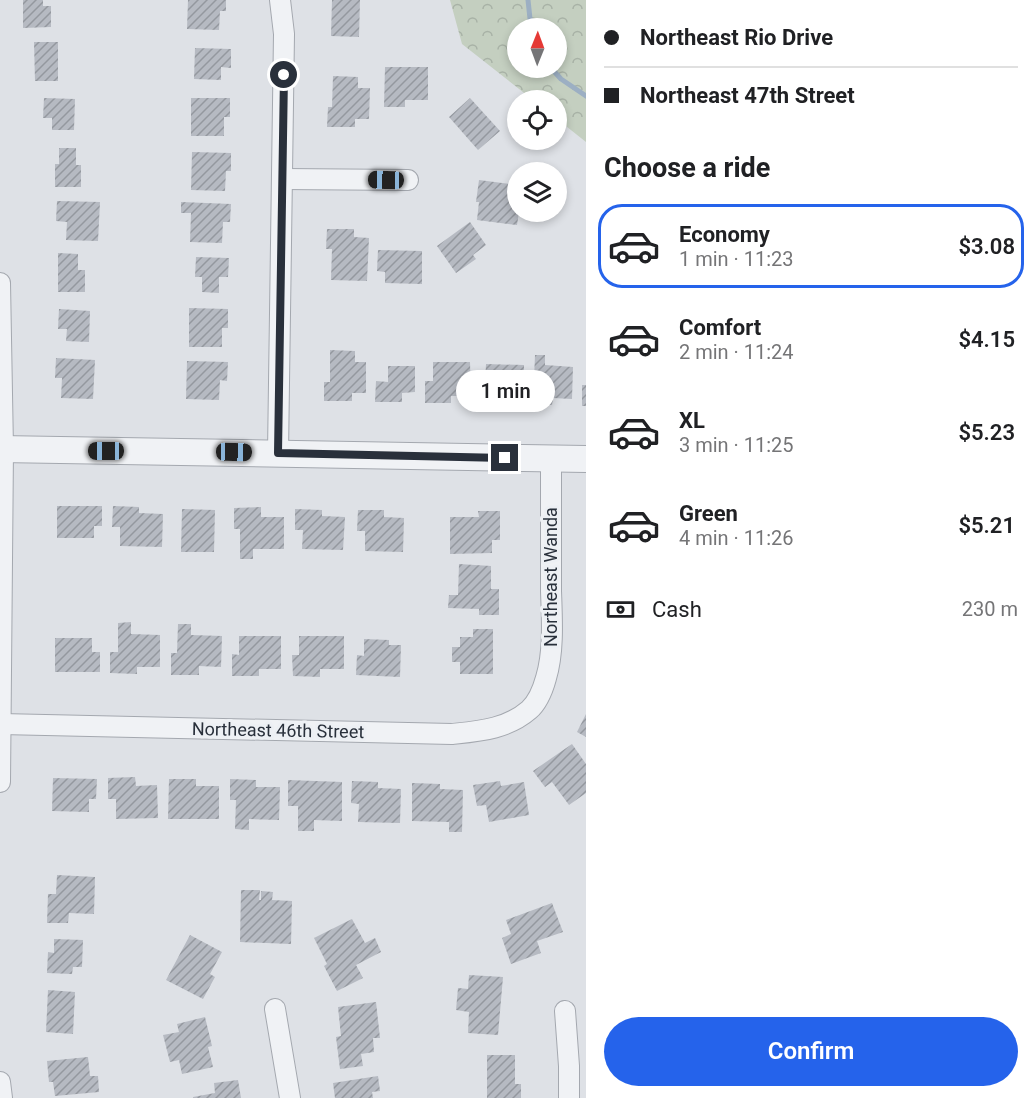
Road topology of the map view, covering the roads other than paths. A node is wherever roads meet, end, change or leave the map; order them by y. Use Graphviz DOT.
graph roads {
  1 [pos="280,0"];
  2 [pos="283,179"];
  3 [pos="408,180"];
  4 [pos="0,283"];
  5 [pos="1,449"];
  6 [pos="278,453"];
  7 [pos="551,458"];
  8 [pos="586,459"];
  9 [pos="540,694"];
  10 [pos="1,724"];
  11 [pos="0,782"];
  12 [pos="275,1009"];
  13 [pos="565,1011"];
  14 [pos="0,1082"];
  15 [pos="3,1098"];
  16 [pos="290,1098"];
  17 [pos="569,1098"];
  1 -- 2 [label="street"];
  2 -- 3 [label="street"];
  2 -- 6 [label="street"];
  4 -- 5 [label="street"];
  5 -- 6 [label="street"];
  5 -- 10 [label="street"];
  6 -- 7 [label="street"];
  7 -- 8 [label="street"];
  7 -- 9 [label="street, Northeast Wanda"];
  9 -- 10 [label="street, Northeast 46th Street"];
  10 -- 11 [label="street"];
  12 -- 16 [label="street"];
  13 -- 17 [label="street"];
  14 -- 15 [label="street"];
}
